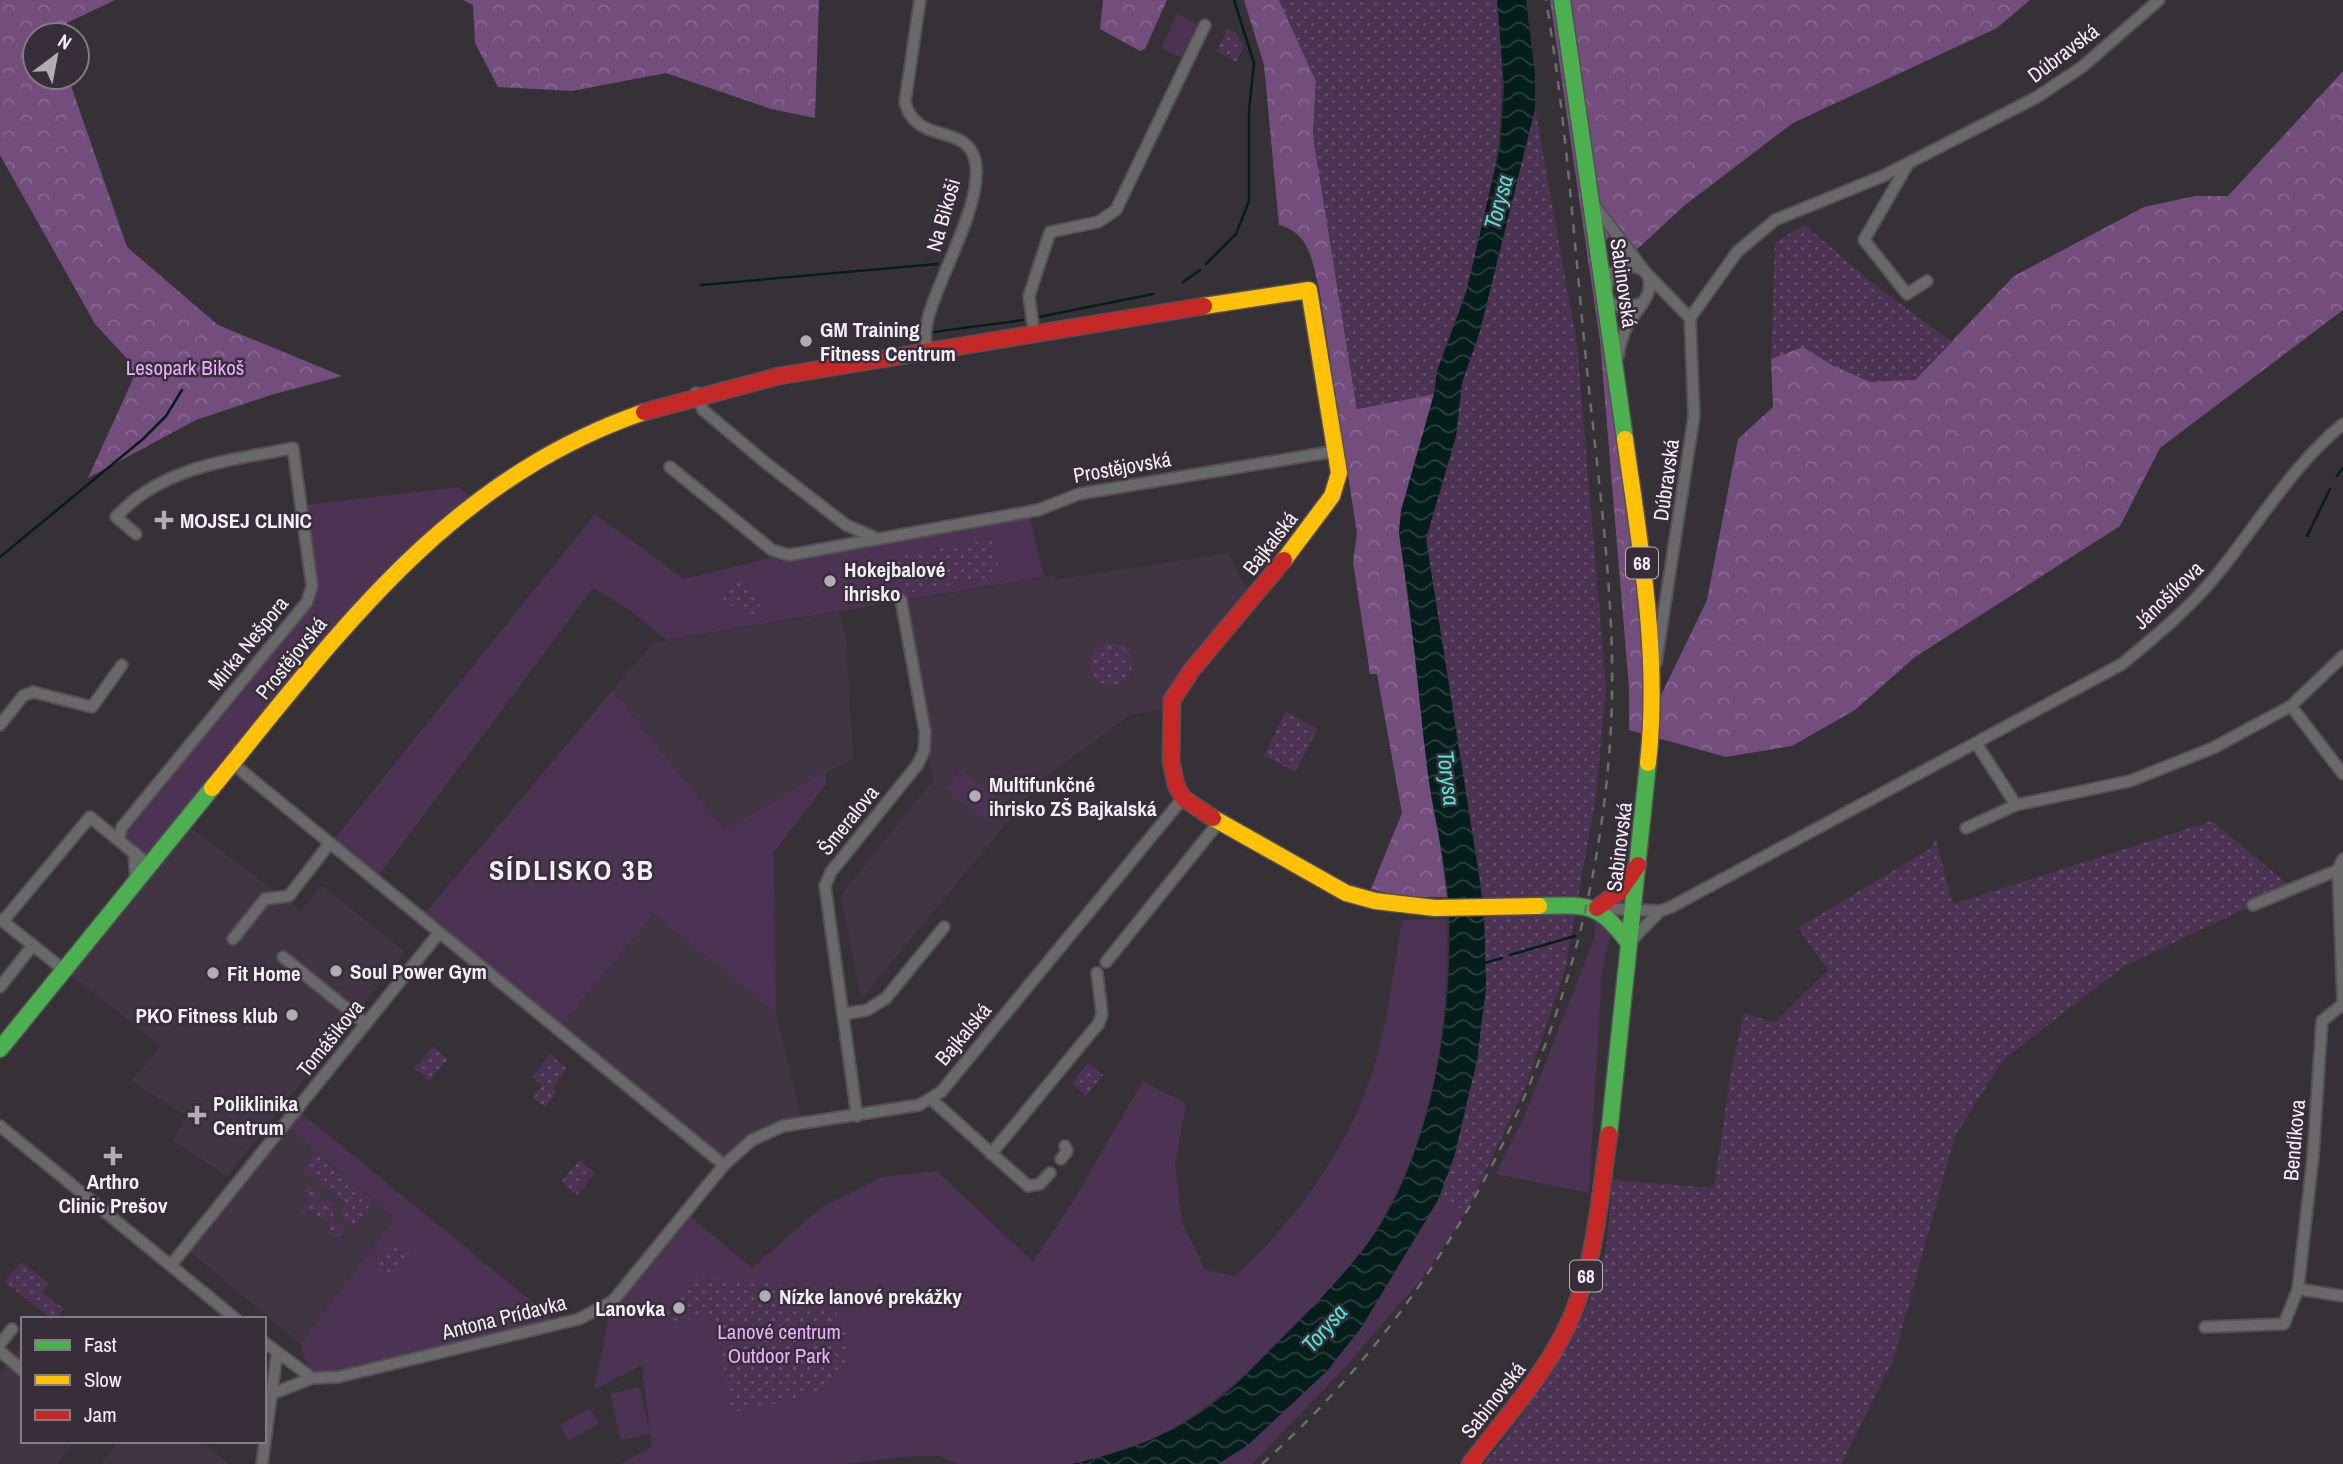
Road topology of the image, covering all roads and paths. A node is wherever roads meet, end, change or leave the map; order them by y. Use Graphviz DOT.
graph roads {
  1 [pos="920,0"];
  2 [pos="1562,0"];
  3 [pos="2159,0"];
  4 [pos="1206,25"];
  5 [pos="1908,164"];
  6 [pos="1591,201"];
  7 [pos="1646,273"];
  8 [pos="1927,281"];
  9 [pos="1309,290"];
  10 [pos="1605,293"];
  11 [pos="1665,294"];
  12 [pos="1644,301"];
  13 [pos="1689,318"];
  14 [pos="1034,333"];
  15 [pos="926,351"];
  16 [pos="1615,368"];
  17 [pos="696,393"];
  18 [pos="2343,424"];
  19 [pos="1336,451"];
  20 [pos="670,467"];
  21 [pos="846,525"];
  22 [pos="136,534"];
  23 [pos="876,537"];
  24 [pos="839,545"];
  25 [pos="901,600"];
  26 [pos="2343,656"];
  27 [pos="122,665"];
  28 [pos="1652,687"];
  29 [pos="2291,706"];
  30 [pos="0,725"];
  31 [pos="1976,743"];
  32 [pos="232,763"];
  33 [pos="2343,774"];
  34 [pos="1183,798"];
  35 [pos="2016,805"];
  36 [pos="1219,822"];
  37 [pos="1966,828"];
  38 [pos="118,840"];
  39 [pos="330,844"];
  40 [pos="134,852"];
  41 [pos="1639,862"];
  42 [pos="2341,864"];
  43 [pos="149,865"];
  44 [pos="136,881"];
  45 [pos="2253,905"];
  46 [pos="1597,908"];
  47 [pos="1633,909"];
  48 [pos="1660,911"];
  49 [pos="1,920"];
  50 [pos="944,927"];
  51 [pos="439,933"];
  52 [pos="233,939"];
  53 [pos="1629,943"];
  54 [pos="33,945"];
  55 [pos="283,957"];
  56 [pos="1106,962"];
  57 [pos="64,970"];
  58 [pos="1097,973"];
  59 [pos="0,986"];
  60 [pos="2343,1002"];
  61 [pos="844,1014"];
  62 [pos="366,1024"];
  63 [pos="0,1049"];
  64 [pos="931,1099"];
  65 [pos="858,1116"];
  66 [pos="0,1126"];
  67 [pos="1065,1146"];
  68 [pos="991,1154"];
  69 [pos="1061,1159"];
  70 [pos="724,1165"];
  71 [pos="1050,1173"];
  72 [pos="172,1265"];
  73 [pos="2298,1289"];
  74 [pos="2343,1296"];
  75 [pos="234,1317"];
  76 [pos="2205,1327"];
  77 [pos="12,1329"];
  78 [pos="0,1344"];
  79 [pos="266,1344"];
  80 [pos="0,1351"];
  81 [pos="277,1353"];
  82 [pos="21,1369"];
  83 [pos="312,1378"];
  84 [pos="272,1394"];
  85 [pos="266,1436"];
  86 [pos="265,1443"];
  87 [pos="262,1464"];
  88 [pos="1470,1464"];
  1 -- 15 [label="street, Na Bikoši"];
  2 -- 6 [label="street, 68"];
  3 -- 5 [label="street, Dúbravská"];
  4 -- 14 [label="street"];
  5 -- 8 [label="street"];
  5 -- 13 [label="street, Dúbravská"];
  6 -- 7 [label="street"];
  6 -- 10 [label="street, Sabinovská / 68"];
  7 -- 10 [label="street"];
  7 -- 11 [label="street"];
  7 -- 12 [label="street"];
  9 -- 14 [label="street, Prostějovská"];
  9 -- 19 [label="street, Bajkalská"];
  10 -- 12 [label="street"];
  10 -- 16 [label="street, Sabinovská / 68"];
  11 -- 12 [label="street"];
  11 -- 13 [label="street"];
  12 -- 16 [label="street"];
  13 -- 28 [label="street, Dúbravská"];
  14 -- 15 [label="street, Prostějovská"];
  15 -- 17 [label="street, Prostějovská"];
  16 -- 28 [label="street, Sabinovská / 68"];
  17 -- 21 [label="street"];
  17 -- 32 [label="street, Prostějovská"];
  18 -- 31 [label="street, Jánošíkova"];
  19 -- 23 [label="street, Prostějovská"];
  19 -- 34 [label="street, Bajkalská"];
  20 -- 24 [label="street, Prostějovská"];
  21 -- 23 [label="street"];
  21 -- 24 [label="street"];
  22 -- 38 [label="street, Mirka Nešpora"];
  23 -- 24 [label="street, Prostějovská"];
  25 -- 61 [label="street, Šmeralova"];
  26 -- 29 [label="street"];
  27 -- 30 [label="street"];
  28 -- 41 [label="street, Sabinovská / 68"];
  29 -- 33 [label="street"];
  29 -- 35 [label="street"];
  31 -- 35 [label="street"];
  31 -- 48 [label="street, Jánošíkova"];
  32 -- 39 [label="street"];
  32 -- 43 [label="street, Prostějovská"];
  34 -- 36 [label="street"];
  34 -- 64 [label="street, Bajkalská"];
  35 -- 37 [label="street"];
  36 -- 46 [label="street"];
  36 -- 56 [label="street"];
  38 -- 40 [label="street"];
  38 -- 49 [label="street"];
  39 -- 51 [label="street"];
  39 -- 52 [label="street"];
  40 -- 43 [label="street"];
  40 -- 44 [label="street"];
  41 -- 46 [label="street"];
  41 -- 47 [label="street, Sabinovská / 68"];
  42 -- 45 [label="street"];
  42 -- 60 [label="street, Bendíkova"];
  43 -- 44 [label="street, Prostějovská"];
  44 -- 57 [label="street, Prostějovská"];
  46 -- 47 [label="street"];
  46 -- 53 [label="street"];
  47 -- 48 [label="street"];
  47 -- 53 [label="street, Sabinovská / 68"];
  48 -- 53 [label="street"];
  49 -- 54 [label="street"];
  50 -- 61 [label="street"];
  51 -- 62 [label="street, Tomášikova"];
  51 -- 70 [label="street"];
  53 -- 88 [label="street, Sabinovská / 68"];
  54 -- 57 [label="street"];
  54 -- 59 [label="street"];
  55 -- 62 [label="street"];
  57 -- 63 [label="street, Prostějovská"];
  58 -- 68 [label="street"];
  60 -- 73 [label="street, Bendíkova"];
  61 -- 65 [label="street, Šmeralova"];
  62 -- 72 [label="street, Tomášikova"];
  64 -- 65 [label="street, Bajkalská"];
  64 -- 68 [label="street"];
  65 -- 70 [label="street, Bajkalská"];
  66 -- 72 [label="street"];
  67 -- 69 [label="street"];
  68 -- 71 [label="street"];
  70 -- 83 [label="street, Antona Prídavka"];
  72 -- 75 [label="street"];
  73 -- 74 [label="street"];
  73 -- 76 [label="street, Bendíkova"];
  77 -- 78 [label="street"];
  79 -- 81 [label="street"];
  80 -- 82 [label="street"];
  81 -- 83 [label="street"];
  81 -- 84 [label="street"];
  83 -- 84 [label="street, Antona Prídavka"];
  84 -- 85 [label="street"];
  86 -- 87 [label="street"];
}
